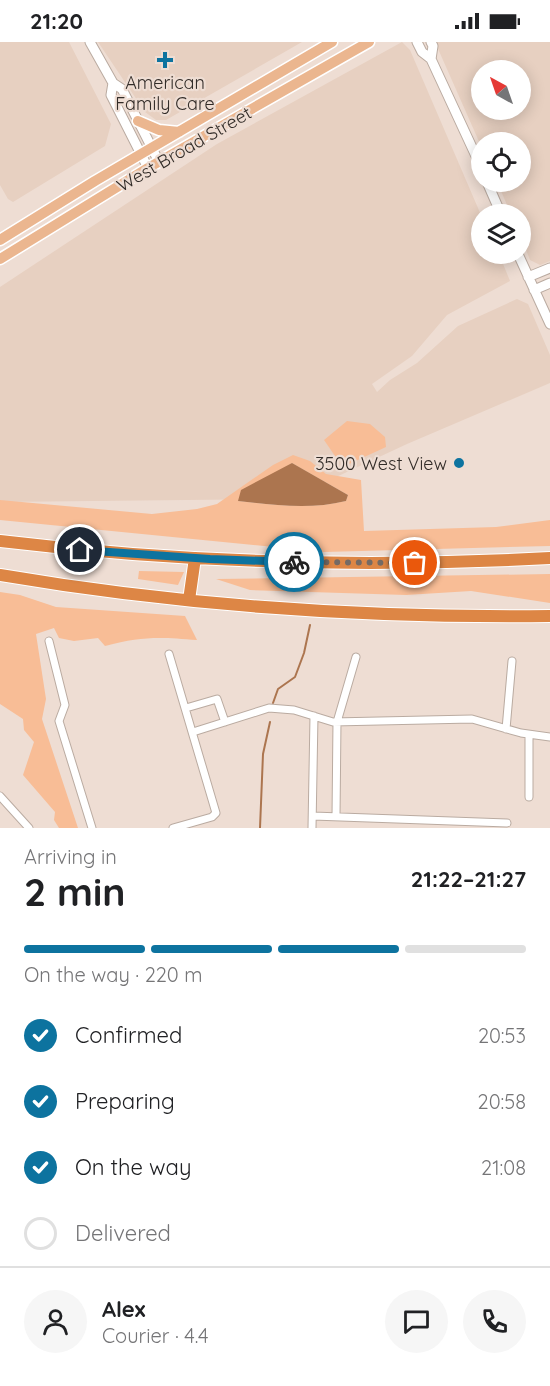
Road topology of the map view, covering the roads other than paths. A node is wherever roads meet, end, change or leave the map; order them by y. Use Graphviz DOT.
graph roads {
  1 [pos="90,42"];
  2 [pos="369,42"];
  3 [pos="417,42"];
  4 [pos="431,42"];
  5 [pos="327,44"];
  6 [pos="431,59"];
  7 [pos="113,83"];
  8 [pos="138,121"];
  9 [pos="180,132"];
  10 [pos="471,146"];
  11 [pos="152,148"];
  12 [pos="142,154"];
  13 [pos="159,162"];
  14 [pos="148,168"];
  15 [pos="0,240"];
  16 [pos="0,259"];
  17 [pos="522,264"];
  18 [pos="550,268"];
  19 [pos="528,277"];
  20 [pos="550,283"];
  21 [pos="534,290"];
  22 [pos="550,324"];
  23 [pos="0,539"];
  24 [pos="195,558"];
  25 [pos="550,558"];
  26 [pos="0,575"];
  27 [pos="189,600"];
  28 [pos="550,616"];
  29 [pos="49,641"];
  30 [pos="169,654"];
  31 [pos="356,657"];
  32 [pos="512,661"];
  33 [pos="186,708"];
  34 [pos="314,716"];
  35 [pos="225,722"];
  36 [pos="337,722"];
  37 [pos="506,729"];
  38 [pos="193,732"];
  39 [pos="529,735"];
  40 [pos="550,736"];
  41 [pos="0,796"];
  42 [pos="530,797"];
  43 [pos="313,816"];
  44 [pos="336,817"];
  45 [pos="507,823"];
  46 [pos="29,828"];
  47 [pos="92,828"];
  48 [pos="173,828"];
  49 [pos="312,828"];
  1 -- 7 [label="street"];
  2 -- 13 [label="main road, West Broad Street"];
  3 -- 6 [label="street"];
  4 -- 6 [label="street"];
  5 -- 9 [label="main road, West Broad Street"];
  6 -- 10 [label="street"];
  7 -- 8 [label="street"];
  7 -- 12 [label="street"];
  8 -- 9 [label="main road"];
  8 -- 11 [label="street"];
  9 -- 11 [label="main road, West Broad Street"];
  11 -- 12 [label="main road, West Broad Street"];
  11 -- 13 [label="street"];
  12 -- 14 [label="street"];
  12 -- 15 [label="main road, West Broad Street"];
  13 -- 14 [label="main road, West Broad Street"];
  14 -- 16 [label="main road, West Broad Street"];
  17 -- 19 [label="street"];
  18 -- 19 [label="street"];
  19 -- 21 [label="street"];
  20 -- 21 [label="street"];
  21 -- 22 [label="street"];
  23 -- 24 [label="highway"];
  24 -- 25 [label="highway"];
  24 -- 27 [label="highway"];
  26 -- 27 [label="highway"];
  27 -- 28 [label="highway"];
  29 -- 47 [label="street"];
  30 -- 33 [label="street"];
  31 -- 36 [label="street"];
  32 -- 37 [label="street"];
  33 -- 35 [label="street"];
  33 -- 38 [label="street"];
  34 -- 35 [label="street"];
  34 -- 36 [label="street"];
  34 -- 43 [label="street"];
  35 -- 38 [label="street"];
  36 -- 37 [label="street"];
  36 -- 44 [label="street"];
  37 -- 39 [label="street"];
  38 -- 48 [label="street"];
  39 -- 40 [label="street"];
  39 -- 42 [label="street"];
  41 -- 46 [label="street"];
  43 -- 44 [label="street"];
  43 -- 49 [label="street"];
  44 -- 45 [label="street"];
}
